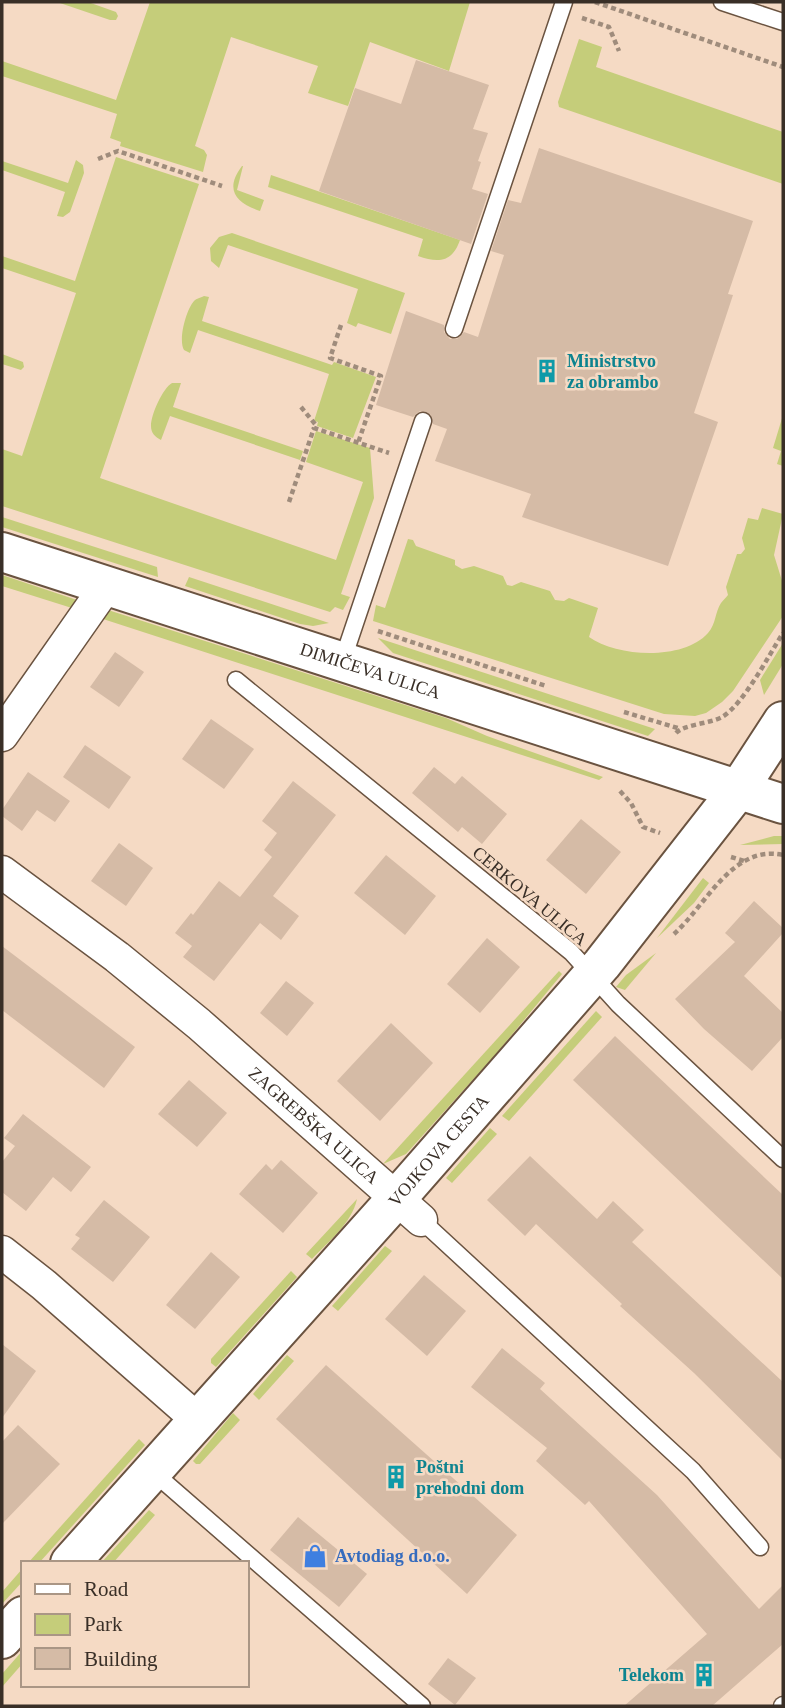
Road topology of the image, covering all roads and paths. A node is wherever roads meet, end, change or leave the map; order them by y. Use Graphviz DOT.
graph roads {
  1 [pos="564,2"];
  2 [pos="595,2"];
  3 [pos="722,2"];
  4 [pos="783,22"];
  5 [pos="783,67"];
  6 [pos="98,159"];
  7 [pos="222,186"];
  8 [pos="341,325"];
  9 [pos="454,329"];
  10 [pos="301,407"];
  11 [pos="423,421"];
  12 [pos="314,428"];
  13 [pos="358,443"];
  14 [pos="410,460"];
  15 [pos="289,502"];
  16 [pos="2,552"];
  17 [pos="107,585"];
  18 [pos="355,624"];
  19 [pos="783,633"];
  20 [pos="342,662"];
  21 [pos="236,680"];
  22 [pos="557,690"];
  23 [pos="620,710"];
  24 [pos="783,720"];
  25 [pos="2,735"];
  26 [pos="619,790"];
  27 [pos="738,790"];
  28 [pos="783,804"];
  29 [pos="643,827"];
  30 [pos="783,855"];
  31 [pos="2,872"];
  32 [pos="669,939"];
  33 [pos="592,975"];
  34 [pos="783,1159"];
  35 [pos="409,1209"];
  36 [pos="2,1252"];
  37 [pos="198,1420"];
  38 [pos="153,1472"];
  39 [pos="760,1547"];
  40 [pos="72,1561"];
  41 [pos="21,1617"];
  42 [pos="2,1639"];
  43 [pos="422,1706"];
  1 -- 9 [label="lane"];
  2 -- 5 [label="path"];
  3 -- 4 [label="lane"];
  6 -- 7 [label="path"];
  8 -- 13 [label="path"];
  10 -- 12 [label="path"];
  11 -- 14 [label="lane"];
  12 -- 13 [label="path"];
  12 -- 15 [label="path"];
  13 -- 14 [label="path"];
  14 -- 18 [label="lane"];
  16 -- 17 [label="street, DIMIČEVA ULICA"];
  17 -- 20 [label="street, DIMIČEVA ULICA"];
  17 -- 25 [label="street"];
  18 -- 20 [label="lane"];
  18 -- 22 [label="path"];
  19 -- 23 [label="path"];
  20 -- 27 [label="street, DIMIČEVA ULICA"];
  21 -- 33 [label="lane, CERKOVA ULICA"];
  24 -- 27 [label="street, VOJKOVA CESTA"];
  26 -- 29 [label="path"];
  27 -- 28 [label="street, DIMIČEVA ULICA"];
  27 -- 33 [label="street, VOJKOVA CESTA"];
  30 -- 32 [label="path"];
  31 -- 35 [label="street, ZAGREBŠKA ULICA"];
  33 -- 34 [label="lane, CERKOVA ULICA"];
  33 -- 35 [label="street, VOJKOVA CESTA"];
  35 -- 37 [label="street, VOJKOVA CESTA"];
  35 -- 39 [label="lane, ZAGREBŠKA ULICA"];
  36 -- 37 [label="street"];
  37 -- 38 [label="street, VOJKOVA CESTA"];
  38 -- 40 [label="street, VOJKOVA CESTA"];
  38 -- 43 [label="lane"];
  41 -- 42 [label="street"];
}
